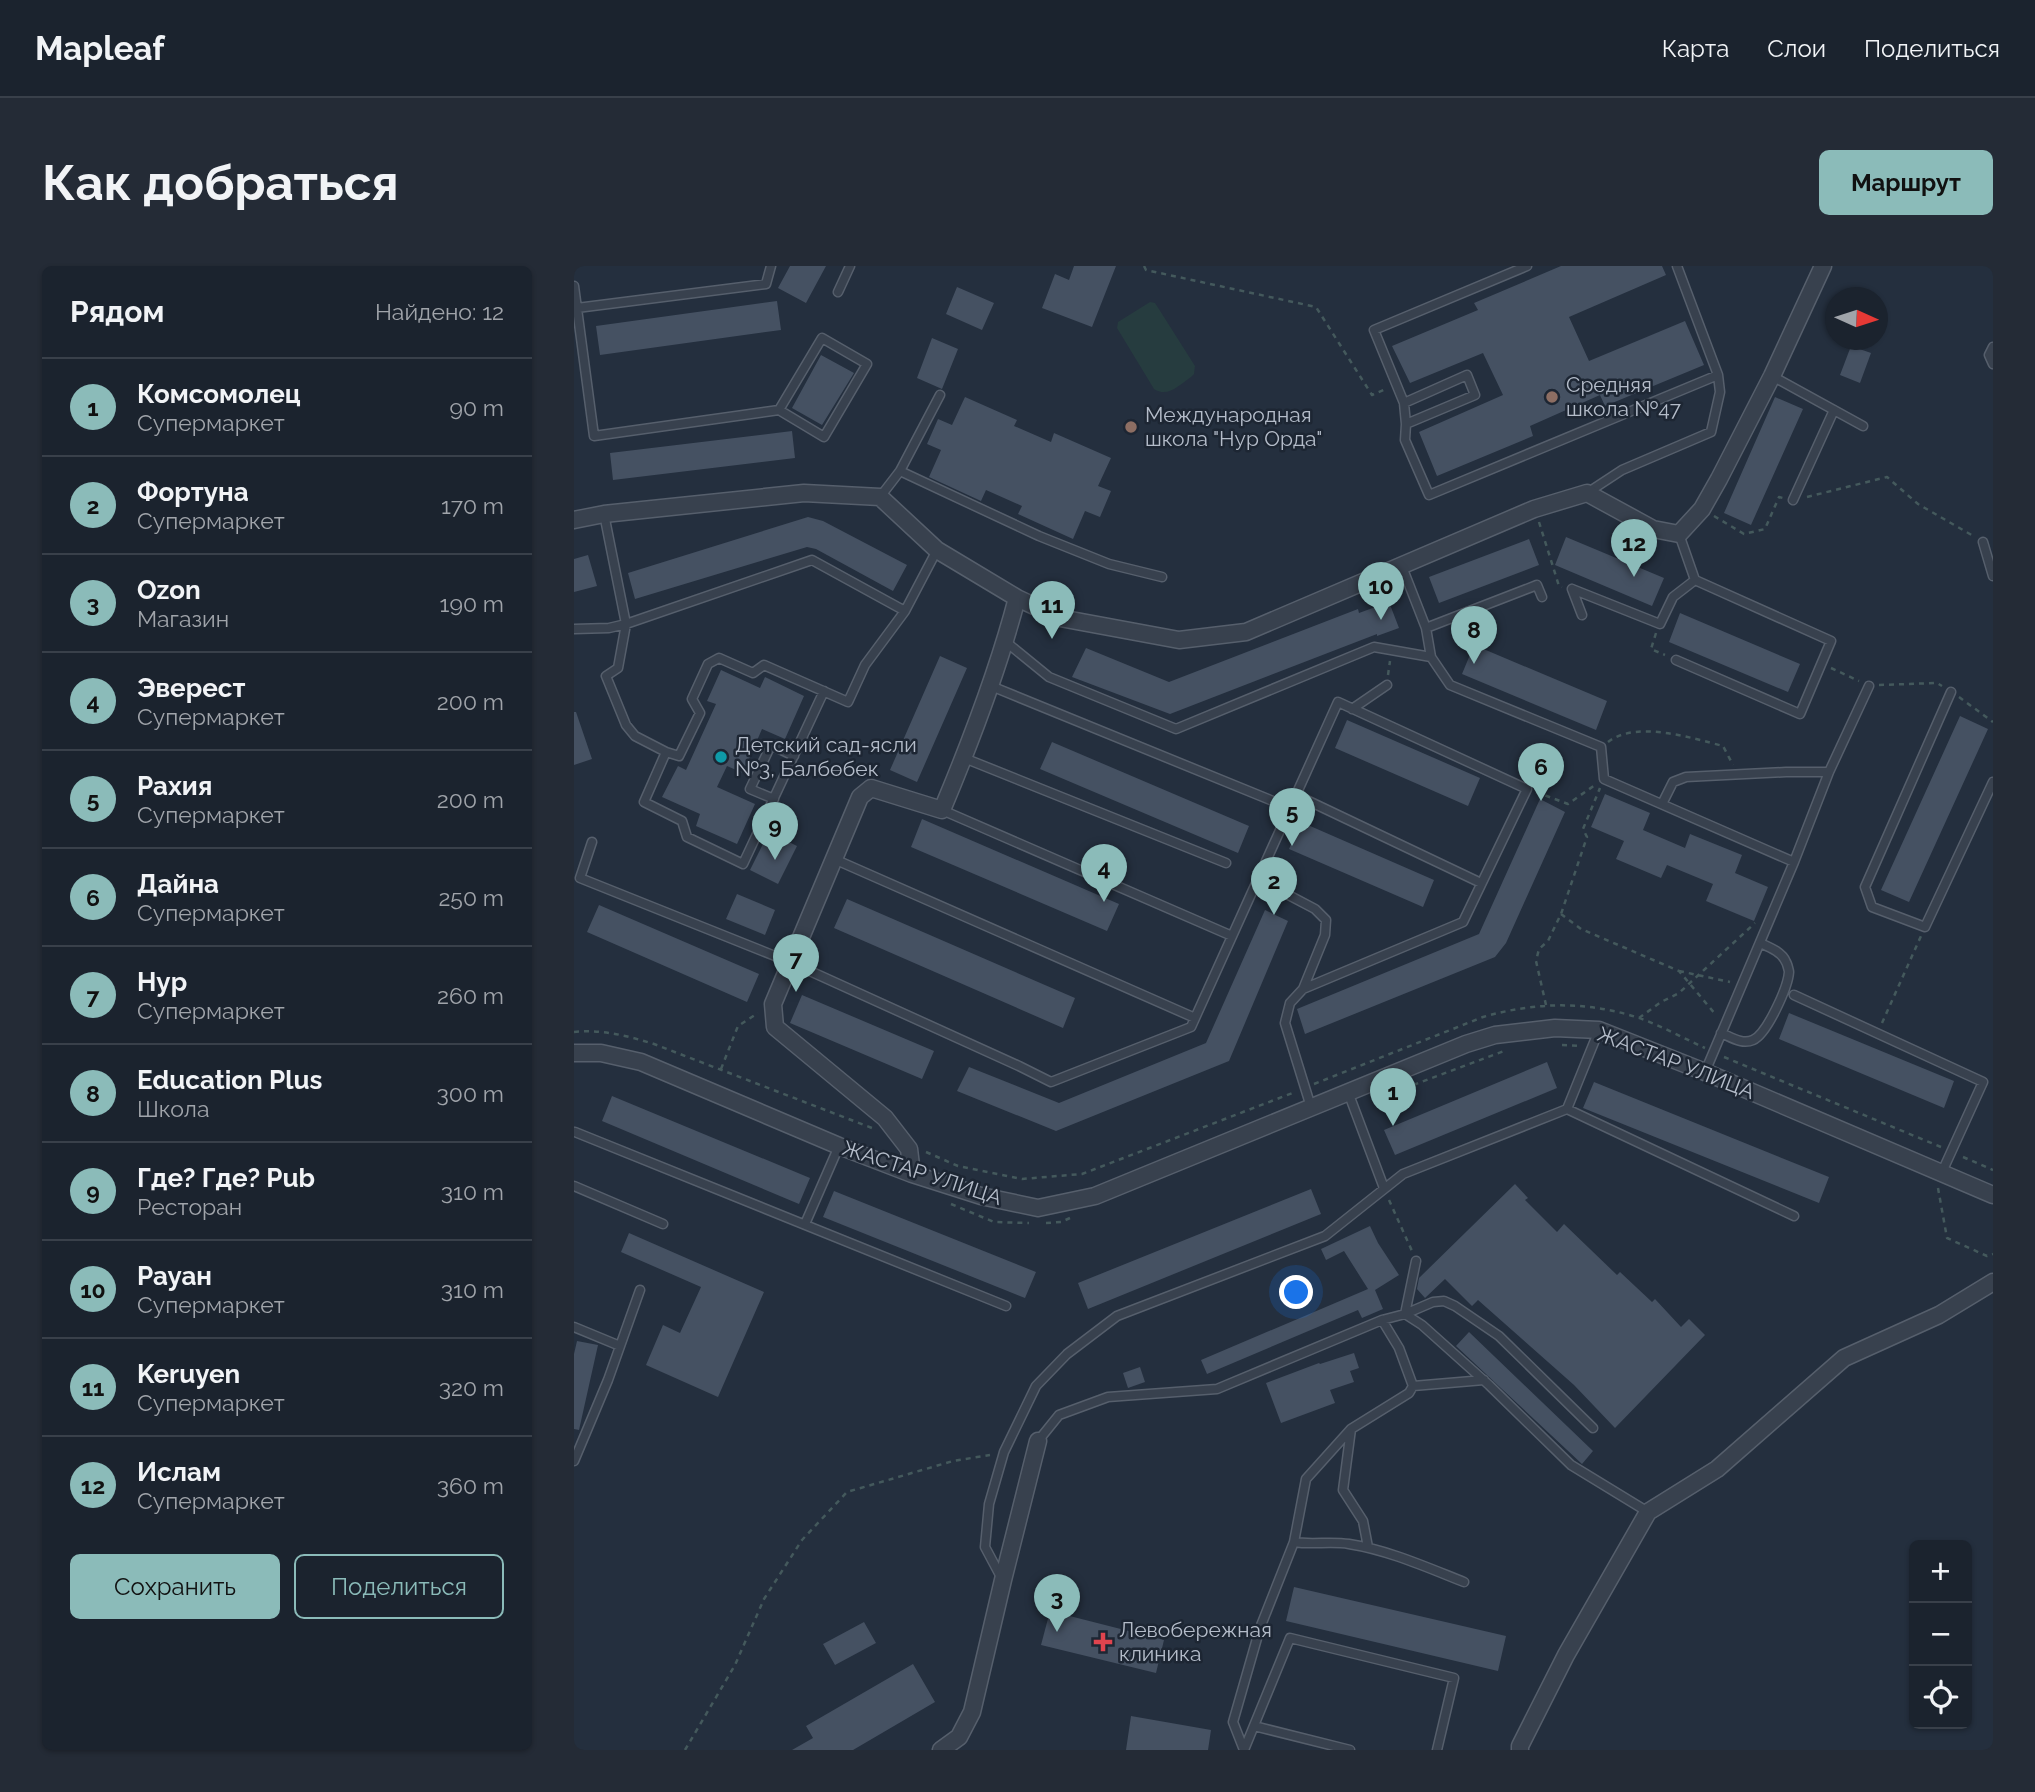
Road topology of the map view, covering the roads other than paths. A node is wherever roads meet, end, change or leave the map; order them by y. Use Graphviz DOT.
graph roads {
  1 [pos="771,266"];
  2 [pos="850,266"];
  3 [pos="1527,266"];
  4 [pos="1677,266"];
  5 [pos="1823,266"];
  6 [pos="574,286"];
  7 [pos="838,292"];
  8 [pos="577,308"];
  9 [pos="1993,346"];
  10 [pos="1993,364"];
  11 [pos="1718,375"];
  12 [pos="1772,376"];
  13 [pos="940,395"];
  14 [pos="1404,403"];
  15 [pos="779,410"];
  16 [pos="1834,410"];
  17 [pos="1406,424"];
  18 [pos="1863,426"];
  19 [pos="900,471"];
  20 [pos="1587,493"];
  21 [pos="880,497"];
  22 [pos="1793,500"];
  23 [pos="604,514"];
  24 [pos="574,520"];
  25 [pos="1679,534"];
  26 [pos="1983,542"];
  27 [pos="937,550"];
  28 [pos="1401,564"];
  29 [pos="1993,576"];
  30 [pos="1162,578"];
  31 [pos="1695,580"];
  32 [pos="1542,597"];
  33 [pos="1017,598"];
  34 [pos="905,611"];
  35 [pos="1582,615"];
  36 [pos="625,624"];
  37 [pos="1426,628"];
  38 [pos="574,629"];
  39 [pos="1006,642"];
  40 [pos="1431,657"];
  41 [pos="1676,660"];
  42 [pos="1387,685"];
  43 [pos="991,686"];
  44 [pos="1869,686"];
  45 [pos="824,691"];
  46 [pos="1951,691"];
  47 [pos="1352,709"];
  48 [pos="666,752"];
  49 [pos="794,756"];
  50 [pos="964,758"];
  51 [pos="1829,772"];
  52 [pos="1993,782"];
  53 [pos="1296,795"];
  54 [pos="774,799"];
  55 [pos="1662,804"];
  56 [pos="1290,808"];
  57 [pos="942,810"];
  58 [pos="592,842"];
  59 [pos="834,859"];
  60 [pos="1794,862"];
  61 [pos="1226,863"];
  62 [pos="1258,880"];
  63 [pos="1481,883"];
  64 [pos="1232,936"];
  65 [pos="1760,943"];
  66 [pos="790,962"];
  67 [pos="1303,989"];
  68 [pos="1794,995"];
  69 [pos="1195,1018"];
  70 [pos="1600,1030"];
  71 [pos="1723,1030"];
  72 [pos="574,1053"];
  73 [pos="1705,1072"];
  74 [pos="1351,1100"];
  75 [pos="1311,1107"];
  76 [pos="1567,1109"];
  77 [pos="576,1132"];
  78 [pos="839,1146"];
  79 [pos="912,1174"];
  80 [pos="1940,1179"];
  81 [pos="574,1186"];
  82 [pos="1384,1188"];
  83 [pos="1993,1195"];
  84 [pos="1794,1216"];
  85 [pos="663,1224"];
  86 [pos="805,1224"];
  87 [pos="1416,1261"];
  88 [pos="1993,1282"];
  89 [pos="640,1290"];
  90 [pos="1006,1307"];
  91 [pos="1405,1314"];
  92 [pos="1382,1320"];
  93 [pos="574,1327"];
  94 [pos="620,1346"];
  95 [pos="1484,1380"];
  96 [pos="1413,1386"];
  97 [pos="1593,1428"];
  98 [pos="1351,1429"];
  99 [pos="1038,1441"];
  100 [pos="574,1461"];
  101 [pos="1648,1512"];
  102 [pos="1294,1542"];
  103 [pos="1368,1547"];
  104 [pos="1003,1580"];
  105 [pos="1464,1582"];
  106 [pos="1254,1726"];
  107 [pos="941,1750"];
  108 [pos="1244,1750"];
  109 [pos="1350,1750"];
  110 [pos="1437,1750"];
  111 [pos="1520,1750"];
  1 -- 8 [label="lane"];
  2 -- 7 [label="lane"];
  3 -- 14 [label="lane"];
  4 -- 11 [label="lane"];
  5 -- 12 [label="street"];
  6 -- 8 [label="lane"];
  8 -- 15 [label="lane"];
  9 -- 10 [label="lane"];
  11 -- 17 [label="lane"];
  11 -- 20 [label="lane"];
  12 -- 16 [label="lane"];
  12 -- 25 [label="street"];
  13 -- 19 [label="lane"];
  14 -- 17 [label="lane"];
  14 -- 17 [label="lane"];
  15 -- 15 [label="lane"];
  16 -- 18 [label="lane"];
  16 -- 22 [label="lane"];
  19 -- 21 [label="lane"];
  19 -- 30 [label="lane"];
  20 -- 25 [label="street"];
  20 -- 28 [label="street"];
  21 -- 23 [label="street"];
  21 -- 27 [label="street"];
  23 -- 24 [label="street"];
  23 -- 36 [label="lane"];
  25 -- 31 [label="lane"];
  26 -- 29 [label="lane"];
  27 -- 33 [label="street"];
  27 -- 34 [label="lane"];
  28 -- 33 [label="street"];
  28 -- 37 [label="lane"];
  31 -- 35 [label="lane"];
  31 -- 41 [label="lane"];
  32 -- 37 [label="lane"];
  33 -- 39 [label="street"];
  34 -- 36 [label="lane"];
  34 -- 45 [label="lane"];
  36 -- 38 [label="lane"];
  36 -- 48 [label="lane"];
  37 -- 40 [label="lane"];
  39 -- 40 [label="lane"];
  39 -- 43 [label="street"];
  40 -- 55 [label="lane"];
  42 -- 47 [label="lane"];
  43 -- 50 [label="street"];
  43 -- 56 [label="lane"];
  44 -- 51 [label="lane"];
  45 -- 48 [label="lane"];
  45 -- 49 [label="lane"];
  46 -- 52 [label="lane"];
  47 -- 53 [label="lane"];
  47 -- 63 [label="lane"];
  48 -- 54 [label="lane"];
  49 -- 54 [label="lane"];
  49 -- 54 [label="lane"];
  50 -- 57 [label="street"];
  50 -- 61 [label="lane"];
  51 -- 55 [label="lane"];
  51 -- 60 [label="lane"];
  53 -- 56 [label="lane"];
  53 -- 63 [label="lane"];
  55 -- 60 [label="lane"];
  56 -- 62 [label="lane"];
  57 -- 59 [label="street"];
  57 -- 64 [label="lane"];
  58 -- 66 [label="lane"];
  59 -- 66 [label="street"];
  59 -- 69 [label="lane"];
  60 -- 65 [label="lane"];
  62 -- 64 [label="lane"];
  62 -- 67 [label="lane"];
  63 -- 67 [label="lane"];
  64 -- 69 [label="lane"];
  65 -- 71 [label="lane"];
  65 -- 71 [label="lane"];
  66 -- 69 [label="lane"];
  66 -- 79 [label="street"];
  67 -- 75 [label="lane"];
  68 -- 80 [label="lane"];
  70 -- 73 [label="street, ЖАСТАР УЛИЦА"];
  70 -- 74 [label="street, ЖАСТАР УЛИЦА"];
  70 -- 76 [label="lane"];
  71 -- 73 [label="lane"];
  72 -- 78 [label="street, ЖАСТАР УЛИЦА"];
  73 -- 80 [label="street, ЖАСТАР УЛИЦА"];
  74 -- 75 [label="street, ЖАСТАР УЛИЦА"];
  74 -- 82 [label="lane"];
  75 -- 79 [label="street, ЖАСТАР УЛИЦА"];
  76 -- 82 [label="lane"];
  76 -- 84 [label="lane"];
  77 -- 86 [label="lane"];
  78 -- 79 [label="street, ЖАСТАР УЛИЦА"];
  78 -- 86 [label="lane"];
  80 -- 83 [label="street, ЖАСТАР УЛИЦА"];
  81 -- 85 [label="lane"];
  82 -- 104 [label="lane"];
  86 -- 90 [label="lane"];
  87 -- 91 [label="lane"];
  88 -- 101 [label="street"];
  89 -- 94 [label="lane"];
  91 -- 92 [label="lane"];
  91 -- 95 [label="lane"];
  91 -- 97 [label="lane"];
  92 -- 96 [label="lane"];
  92 -- 99 [label="lane"];
  93 -- 94 [label="lane"];
  94 -- 100 [label="lane"];
  95 -- 96 [label="lane"];
  95 -- 101 [label="lane"];
  96 -- 98 [label="lane"];
  98 -- 102 [label="lane"];
  98 -- 103 [label="lane"];
  99 -- 104 [label="street"];
  101 -- 111 [label="street"];
  102 -- 103 [label="lane"];
  102 -- 108 [label="lane"];
  103 -- 105 [label="lane"];
  104 -- 107 [label="street"];
  106 -- 108 [label="lane"];
  106 -- 109 [label="lane"];
  106 -- 110 [label="lane"];
}
